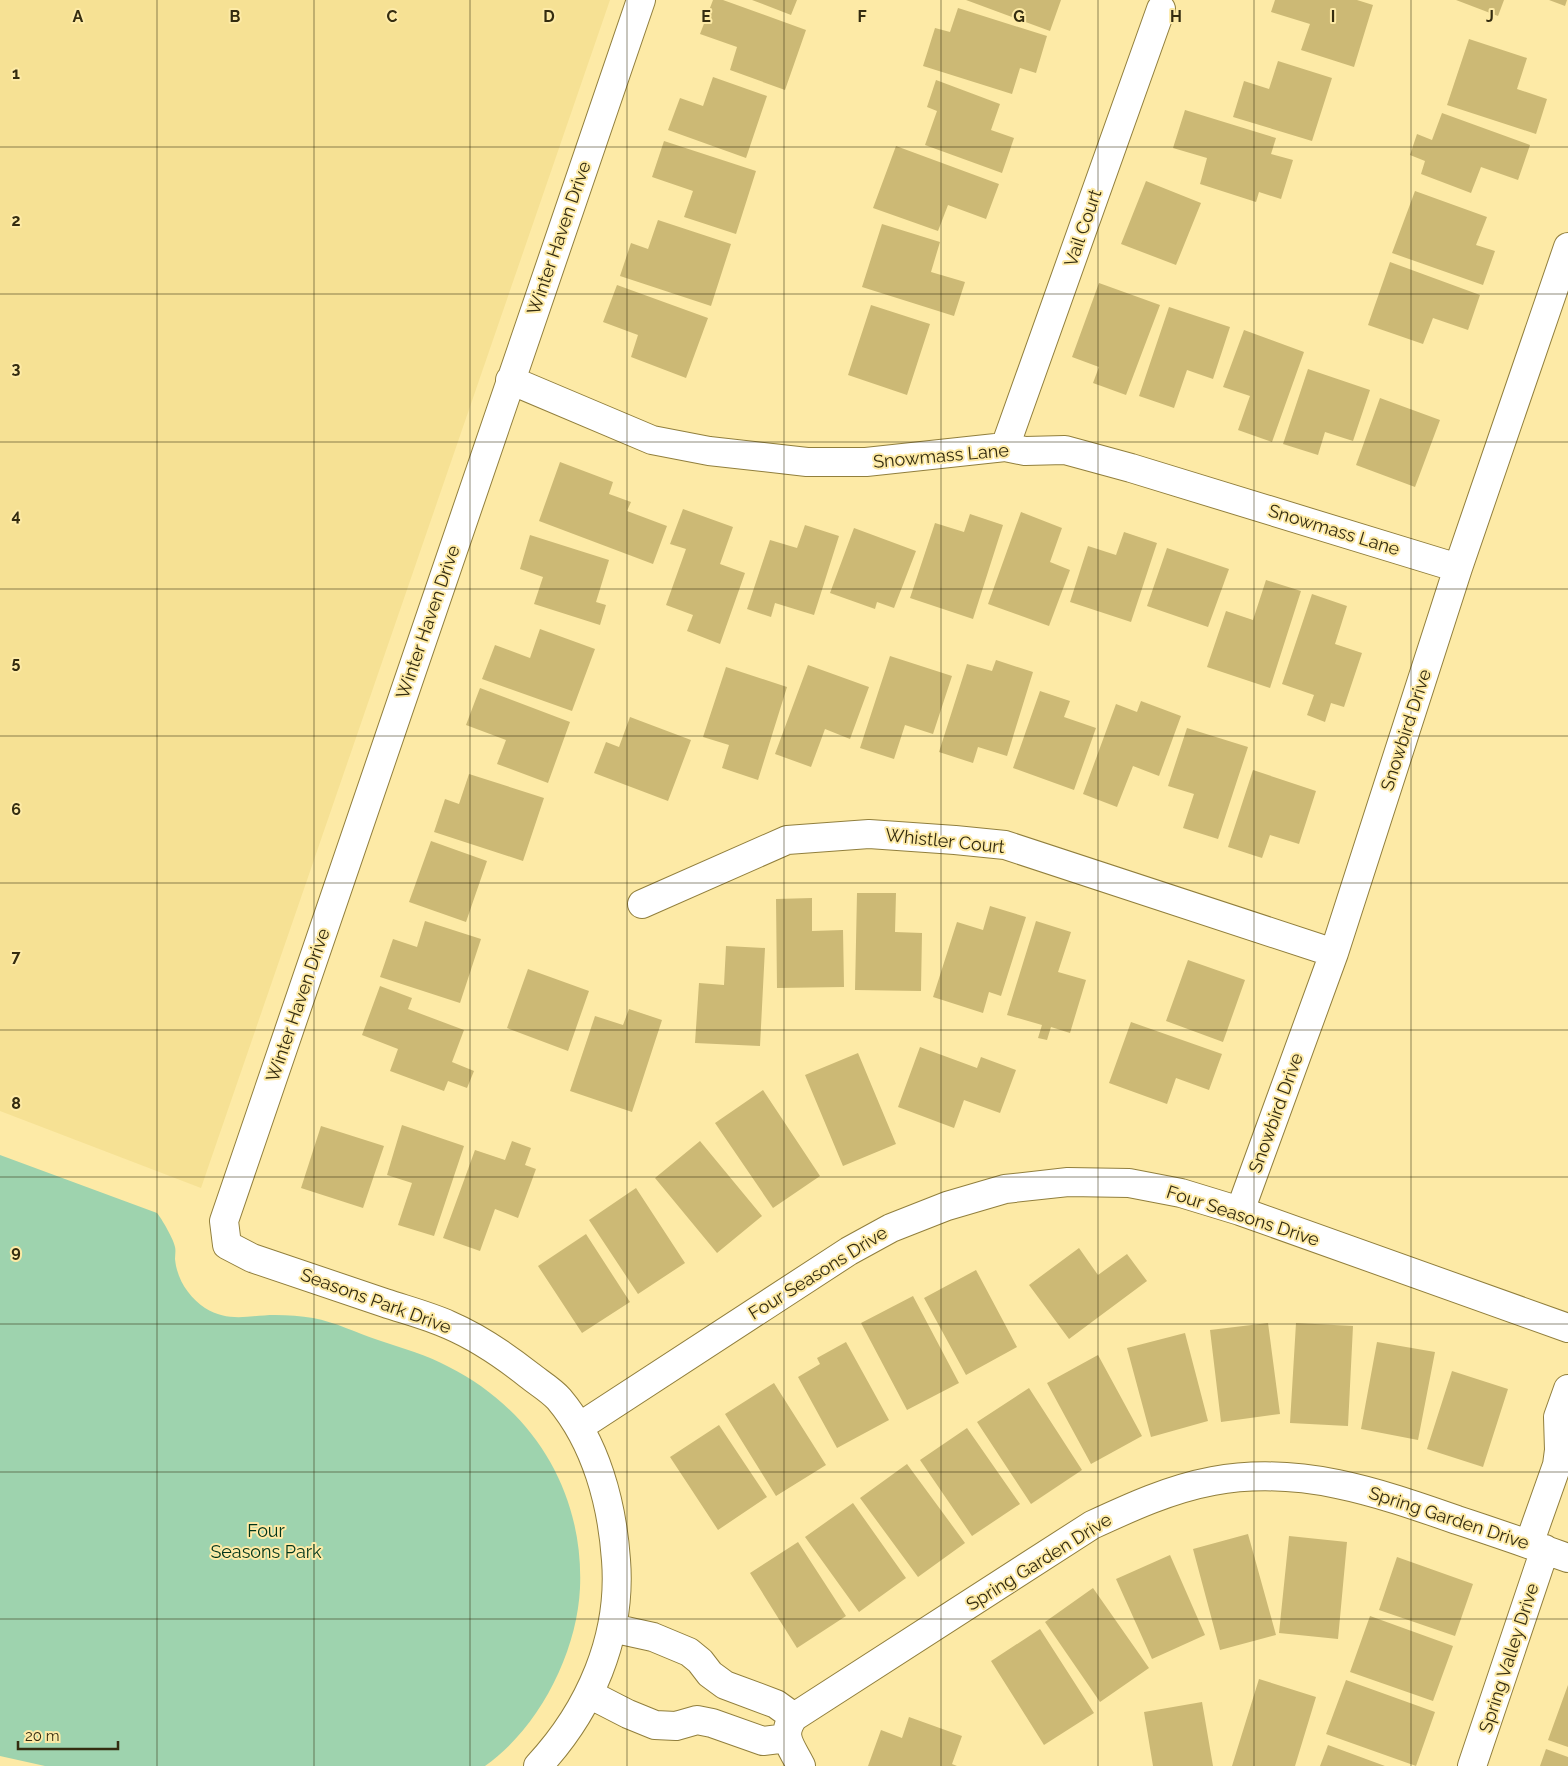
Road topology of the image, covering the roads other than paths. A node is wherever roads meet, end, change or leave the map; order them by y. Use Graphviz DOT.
graph roads {
  1 [pos="641,0"];
  2 [pos="1161,8"];
  3 [pos="1568,247"];
  4 [pos="510,380"];
  5 [pos="1005,448"];
  6 [pos="1458,568"];
  7 [pos="642,904"];
  8 [pos="1334,953"];
  9 [pos="1240,1211"];
  10 [pos="227,1245"];
  11 [pos="1568,1328"];
  12 [pos="1568,1389"];
  13 [pos="579,1427"];
  14 [pos="1555,1553"];
  15 [pos="612,1628"];
  16 [pos="589,1694"];
  17 [pos="790,1727"];
  18 [pos="538,1766"];
  19 [pos="801,1766"];
  20 [pos="1472,1766"];
  1 -- 4 [label="street, Winter Haven Drive"];
  2 -- 5 [label="street, Vail Court"];
  3 -- 6 [label="street, Snowbird Drive"];
  4 -- 5 [label="street, Snowmass Lane"];
  4 -- 10 [label="street, Winter Haven Drive"];
  5 -- 6 [label="street, Snowmass Lane"];
  6 -- 8 [label="street, Snowbird Drive"];
  7 -- 8 [label="street, Whistler Court"];
  8 -- 9 [label="street, Snowbird Drive"];
  9 -- 11 [label="street, Four Seasons Drive"];
  9 -- 13 [label="street, Four Seasons Drive"];
  10 -- 13 [label="street, Seasons Park Drive"];
  12 -- 14 [label="street, Spring Valley Drive"];
  13 -- 15 [label="street, Seasons Park Drive"];
  14 -- 17 [label="street, Spring Garden Drive"];
  14 -- 20 [label="street, Spring Valley Drive"];
  15 -- 16 [label="street, Seasons Park Drive"];
  15 -- 17 [label="street"];
  16 -- 17 [label="street"];
  16 -- 18 [label="street, Seasons Park Drive"];
  17 -- 19 [label="street"];
}
